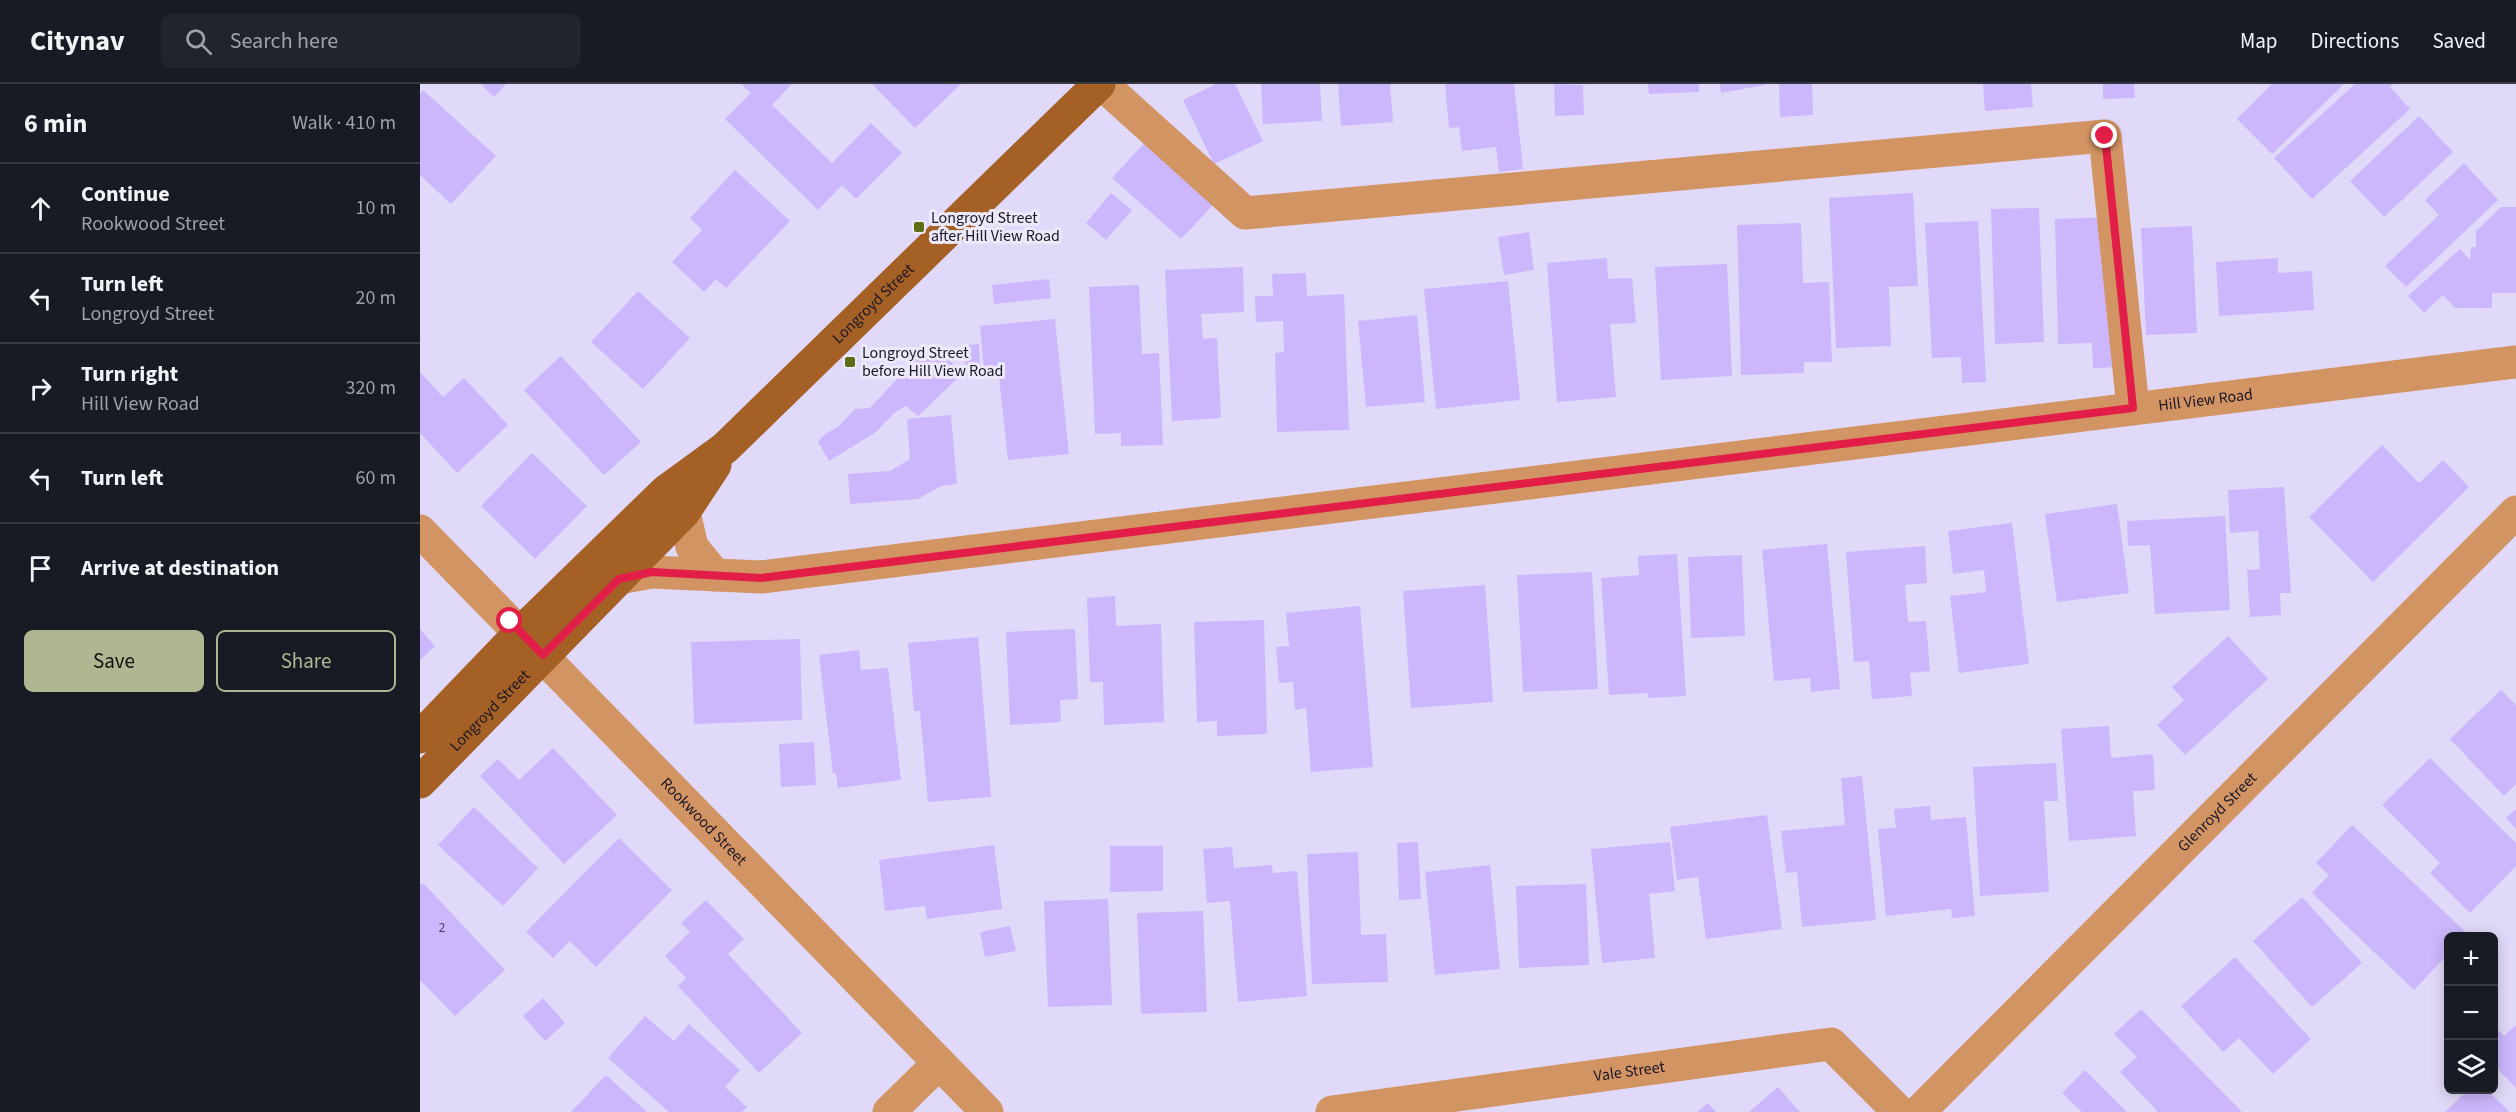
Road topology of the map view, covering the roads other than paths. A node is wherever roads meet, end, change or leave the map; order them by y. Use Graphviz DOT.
graph roads {
  1 [pos="1100,84"];
  2 [pos="2516,362"];
  3 [pos="2133,408"];
  4 [pos="725,448"];
  5 [pos="684,512"];
  6 [pos="2516,512"];
  7 [pos="420,531"];
  8 [pos="715,575"];
  9 [pos="619,579"];
  10 [pos="532,644"];
  11 [pos="420,737"];
  12 [pos="420,782"];
  13 [pos="939,1064"];
  14 [pos="889,1112"];
  15 [pos="987,1112"];
  16 [pos="1332,1112"];
  17 [pos="1899,1112"];
  18 [pos="1920,1112"];
  1 -- 3 [label="street"];
  1 -- 4 [label="main road, Longroyd Street"];
  2 -- 3 [label="street, Hill View Road"];
  3 -- 8 [label="street, Hill View Road"];
  4 -- 5 [label="main road, Longroyd Street"];
  4 -- 10 [label="main road, Longroyd Street"];
  5 -- 8 [label="street"];
  5 -- 9 [label="main road, Longroyd Street"];
  6 -- 18 [label="street, Glenroyd Street"];
  7 -- 10 [label="street, Rookwood Street"];
  8 -- 9 [label="street, Hill View Road"];
  9 -- 10 [label="main road, Longroyd Street"];
  10 -- 11 [label="main road, Longroyd Street"];
  10 -- 12 [label="main road, Longroyd Street"];
  10 -- 13 [label="street, Rookwood Street"];
  13 -- 14 [label="street"];
  13 -- 15 [label="street, Rookwood Street"];
  16 -- 17 [label="street, Vale Street"];
}
